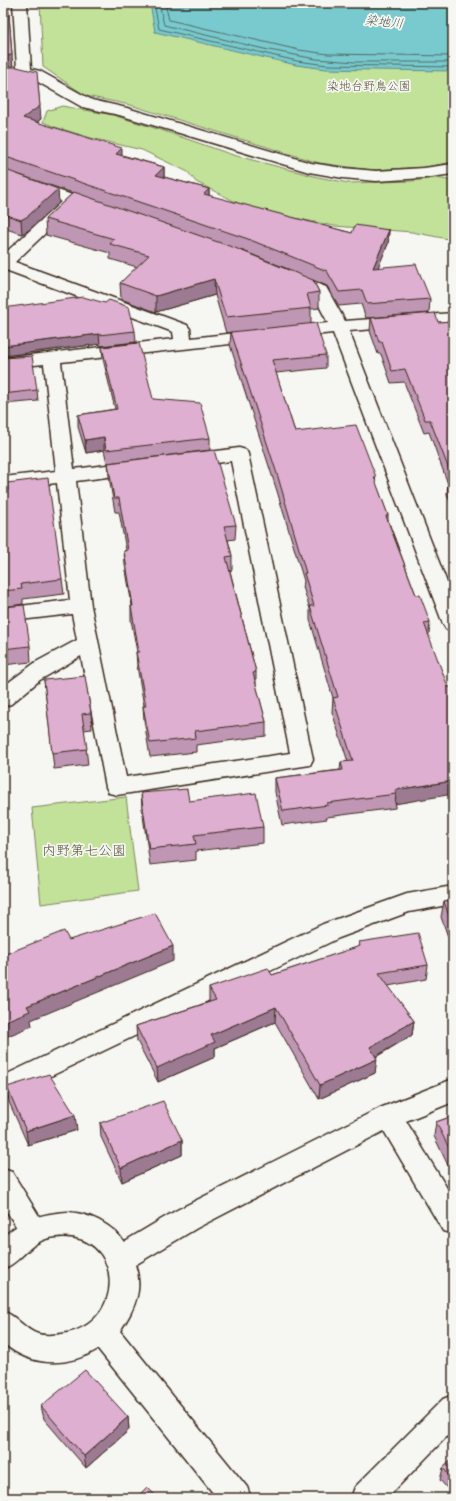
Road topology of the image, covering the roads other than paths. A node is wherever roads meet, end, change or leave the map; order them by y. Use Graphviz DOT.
graph roads {
  1 [pos="20,3"];
  2 [pos="24,74"];
  3 [pos="3,75"];
  4 [pos="453,169"];
  5 [pos="3,176"];
  6 [pos="73,200"];
  7 [pos="109,213"];
  8 [pos="3,263"];
  9 [pos="277,273"];
  10 [pos="453,318"];
  11 [pos="339,327"];
  12 [pos="183,343"];
  13 [pos="52,358"];
  14 [pos="3,362"];
  15 [pos="67,476"];
  16 [pos="3,483"];
  17 [pos="81,606"];
  18 [pos="3,615"];
  19 [pos="453,625"];
  20 [pos="88,643"];
  21 [pos="3,699"];
  22 [pos="453,894"];
  23 [pos="3,1088"];
  24 [pos="453,1090"];
  25 [pos="389,1116"];
  26 [pos="3,1181"];
  27 [pos="453,1222"];
  28 [pos="33,1229"];
  29 [pos="3,1256"];
  30 [pos="120,1259"];
  31 [pos="3,1324"];
  32 [pos="102,1331"];
  33 [pos="453,1409"];
  34 [pos="236,1498"];
  35 [pos="366,1498"];
  1 -- 2 [label="street"];
  2 -- 3 [label="street"];
  2 -- 4 [label="street"];
  5 -- 6 [label="street"];
  6 -- 7 [label="street"];
  6 -- 8 [label="street"];
  8 -- 12 [label="street"];
  9 -- 11 [label="street"];
  10 -- 11 [label="street"];
  11 -- 12 [label="street"];
  11 -- 19 [label="street"];
  12 -- 13 [label="street"];
  13 -- 14 [label="street"];
  13 -- 15 [label="street"];
  15 -- 16 [label="street"];
  15 -- 17 [label="street"];
  15 -- 20 [label="street"];
  17 -- 18 [label="street"];
  17 -- 20 [label="street"];
  20 -- 21 [label="street"];
  22 -- 23 [label="street"];
  24 -- 25 [label="street"];
  25 -- 27 [label="street"];
  25 -- 30 [label="street"];
  26 -- 28 [label="street"];
  28 -- 29 [label="street"];
  28 -- 30 [label="street"];
  30 -- 32 [label="street"];
  31 -- 32 [label="street"];
  32 -- 34 [label="street"];
  33 -- 35 [label="street"];
}
